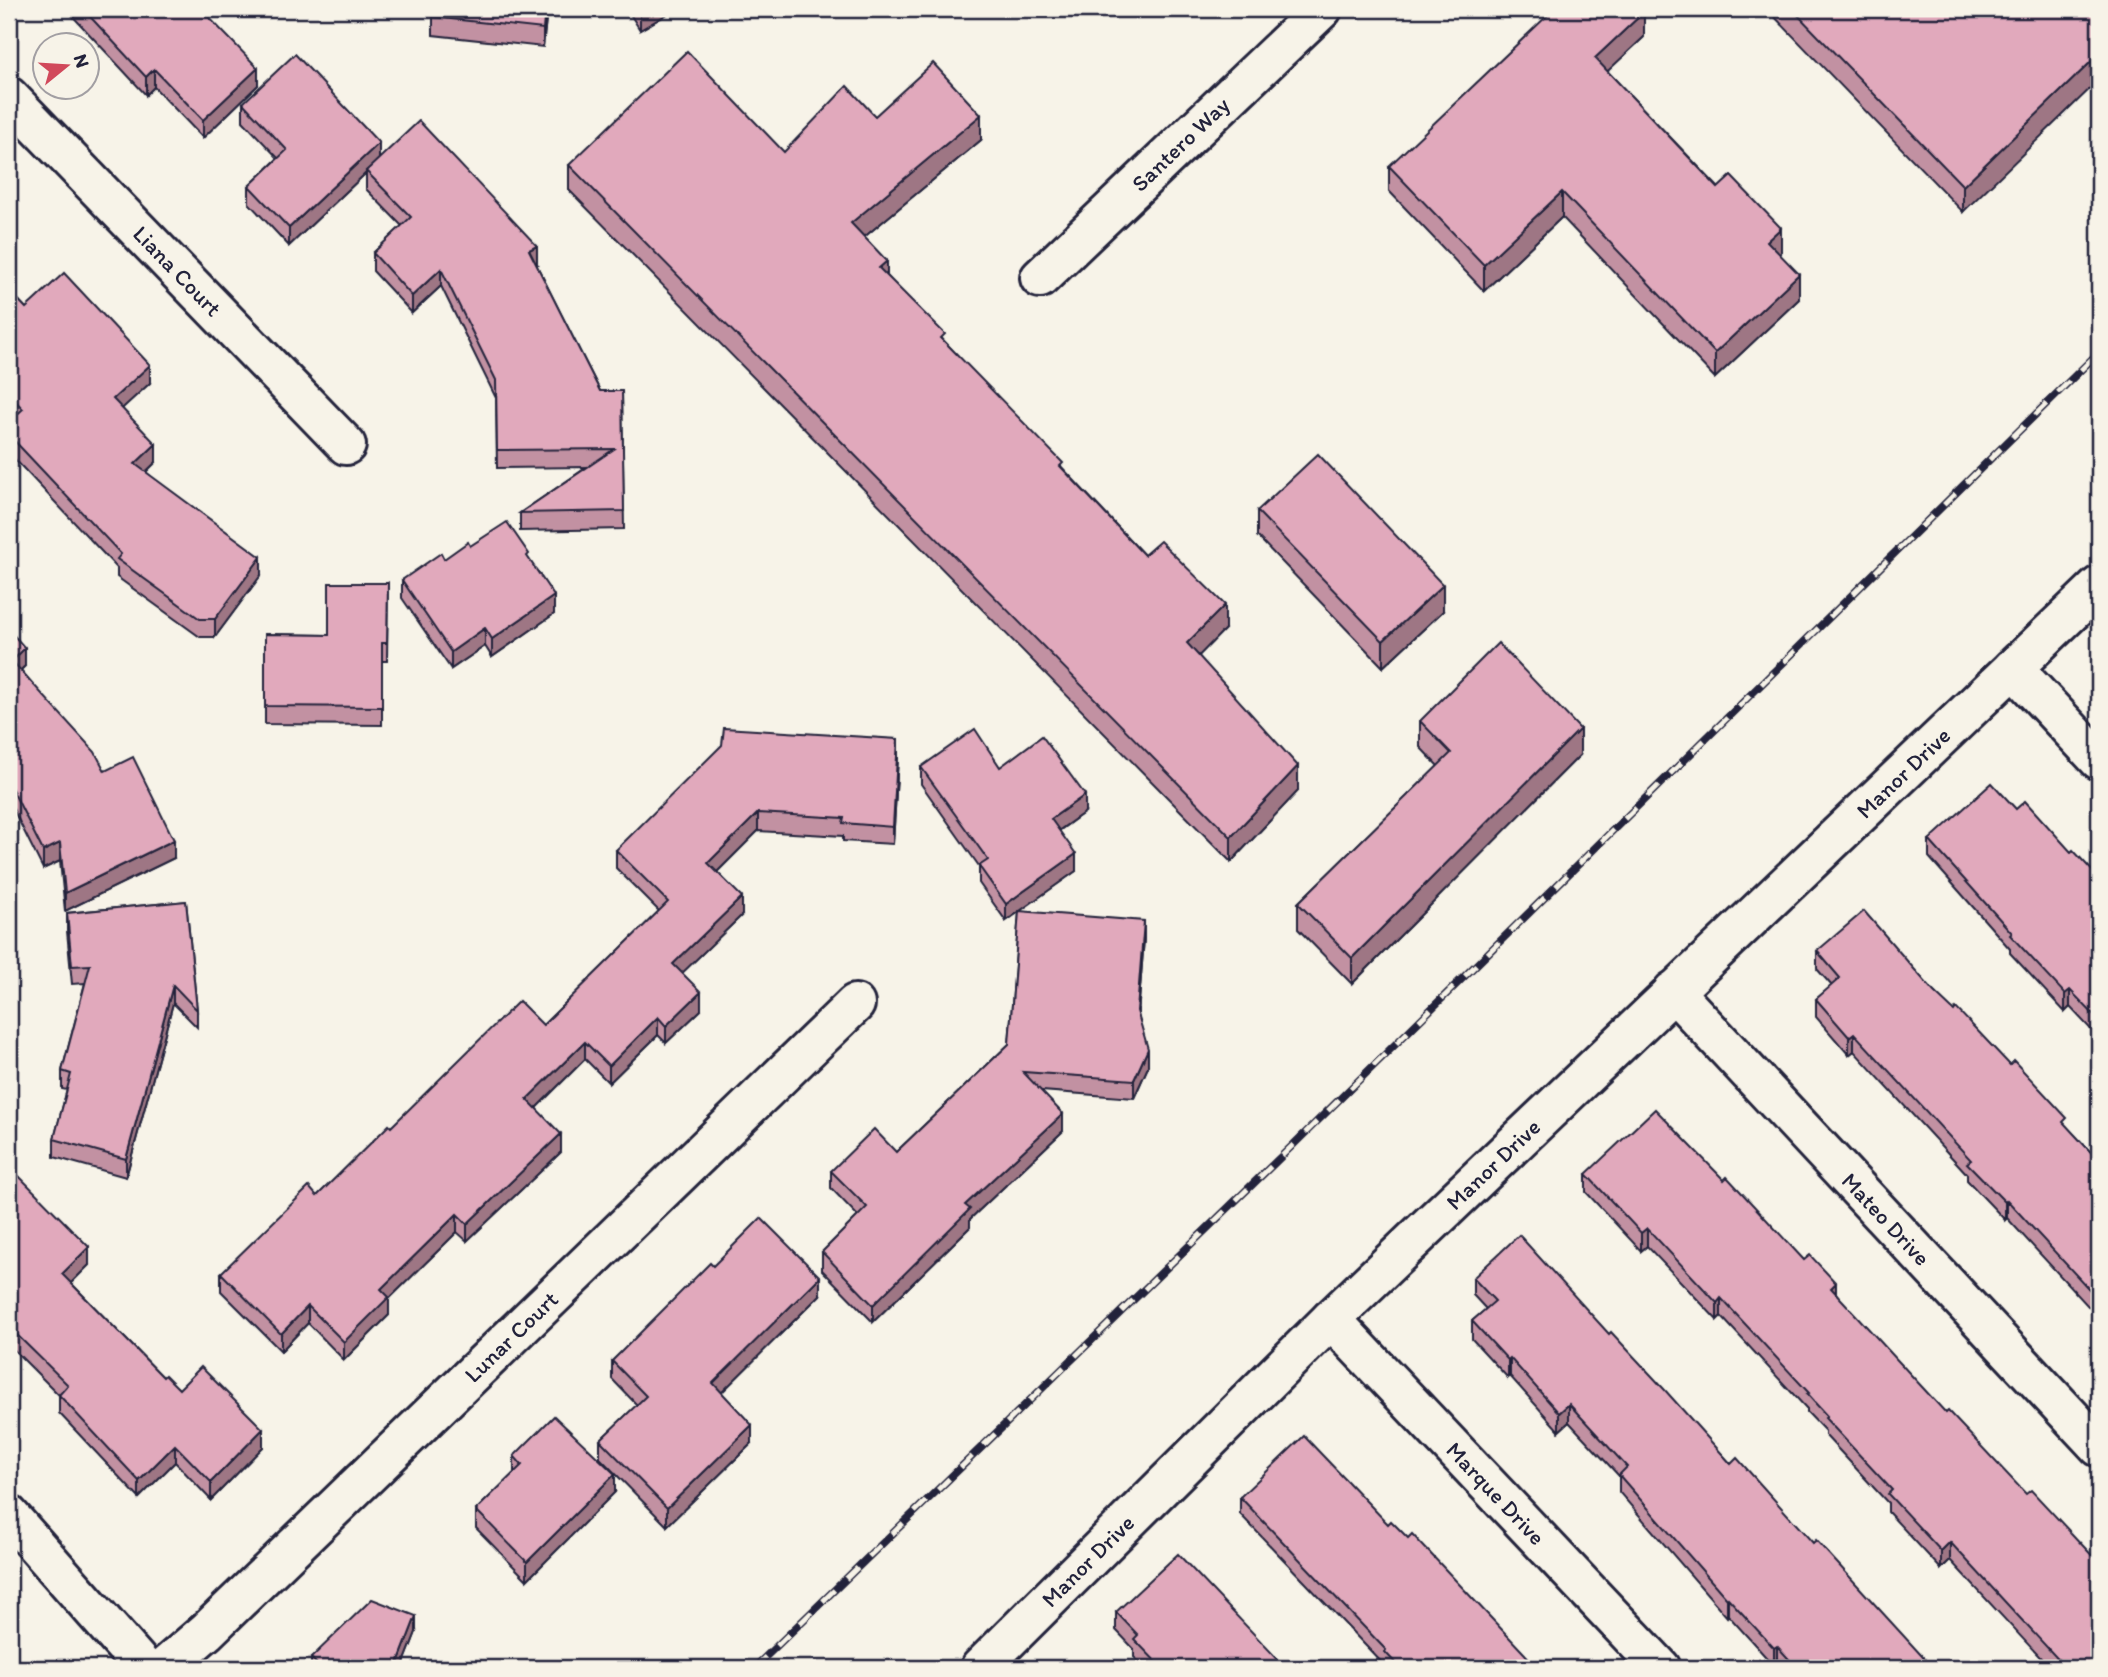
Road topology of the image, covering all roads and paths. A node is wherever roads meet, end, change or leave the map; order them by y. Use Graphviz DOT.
graph roads {
  1 [pos="1322,9"];
  2 [pos="9,97"];
  3 [pos="1040,278"];
  4 [pos="346,445"];
  5 [pos="2099,586"];
  6 [pos="2013,668"];
  7 [pos="2099,760"];
  8 [pos="1673,991"];
  9 [pos="855,1004"];
  10 [pos="1331,1319"];
  11 [pos="2099,1447"];
  12 [pos="9,1515"];
  13 [pos="991,1665"];
  14 [pos="144,1668"];
  15 [pos="164,1668"];
  16 [pos="1661,1668"];
  1 -- 3 [label="street, Santero Way"];
  2 -- 4 [label="street, Liana Court"];
  5 -- 6 [label="street, Manor Drive"];
  6 -- 7 [label="street"];
  6 -- 8 [label="street, Manor Drive"];
  8 -- 10 [label="street, Manor Drive"];
  8 -- 11 [label="street, Mateo Drive"];
  9 -- 15 [label="street, Lunar Court"];
  10 -- 13 [label="street, Manor Drive"];
  10 -- 16 [label="street, Marque Drive"];
  12 -- 14 [label="street"];
}
